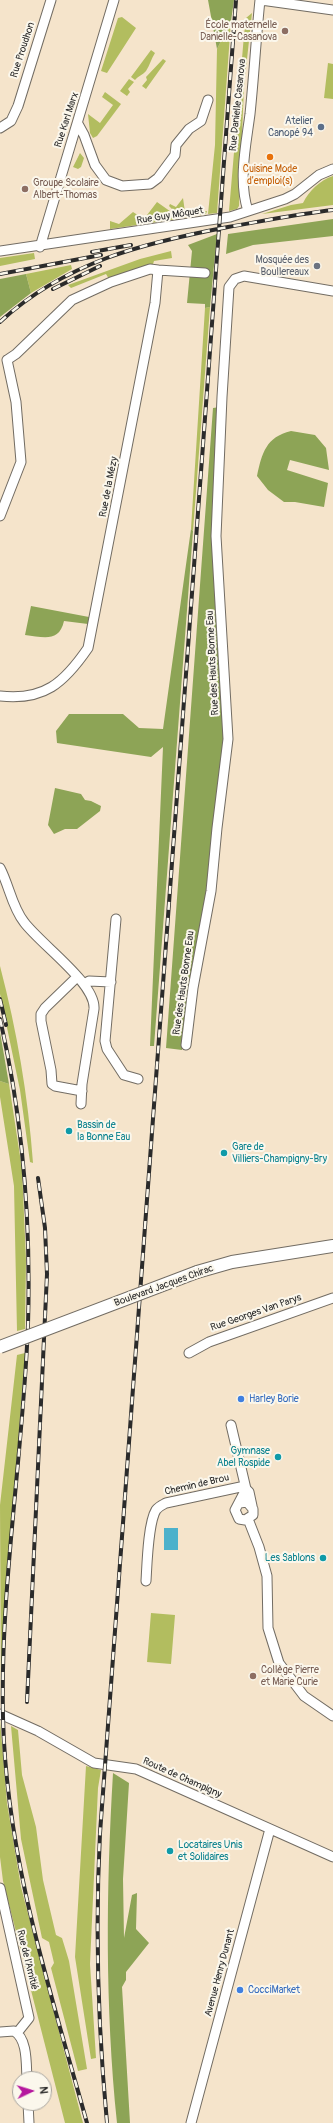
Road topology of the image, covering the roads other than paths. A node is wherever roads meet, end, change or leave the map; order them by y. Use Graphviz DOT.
graph roads {
  1 [pos="51,0"];
  2 [pos="114,0"];
  3 [pos="260,0"];
  4 [pos="333,10"];
  5 [pos="208,100"];
  6 [pos="78,124"];
  7 [pos="0,128"];
  8 [pos="333,169"];
  9 [pos="248,211"];
  10 [pos="40,247"];
  11 [pos="0,251"];
  12 [pos="158,270"];
  13 [pos="205,273"];
  14 [pos="333,291"];
  15 [pos="4,358"];
  16 [pos="0,516"];
  17 [pos="0,696"];
  18 [pos="0,868"];
  19 [pos="116,919"];
  20 [pos="77,977"];
  21 [pos="111,982"];
  22 [pos="84,984"];
  23 [pos="90,1035"];
  24 [pos="106,1036"];
  25 [pos="186,1045"];
  26 [pos="138,1079"];
  27 [pos="82,1091"];
  28 [pos="81,1104"];
  29 [pos="333,1246"];
  30 [pos="333,1298"];
  31 [pos="0,1347"];
  32 [pos="189,1353"];
  33 [pos="231,1425"];
  34 [pos="245,1487"];
  35 [pos="240,1503"];
  36 [pos="252,1506"];
  37 [pos="248,1519"];
  38 [pos="146,1581"];
  39 [pos="0,1714"];
  40 [pos="333,1716"];
  41 [pos="270,1829"];
  42 [pos="333,1857"];
  43 [pos="0,1888"];
  44 [pos="0,2032"];
  45 [pos="17,2033"];
  46 [pos="26,2071"];
  47 [pos="28,2111"];
  48 [pos="29,2123"];
  49 [pos="191,2123"];
  1 -- 7 [label="street, Rue Proudhon"];
  2 -- 6 [label="street, Rue Karl Marx"];
  3 -- 4 [label="street"];
  3 -- 9 [label="street, Rue Danielle Casanova"];
  5 -- 6 [label="street"];
  6 -- 10 [label="street, Rue Karl Marx"];
  8 -- 9 [label="street, Rue Guy Môquet"];
  9 -- 10 [label="street, Rue Guy Môquet"];
  10 -- 11 [label="street, Rue Guy Môquet"];
  12 -- 13 [label="street"];
  12 -- 15 [label="street"];
  12 -- 17 [label="street, Rue de la Mézy"];
  14 -- 25 [label="street, Rue des Hauts Bonne Eau"];
  15 -- 16 [label="street"];
  18 -- 20 [label="street"];
  19 -- 21 [label="street"];
  20 -- 22 [label="street"];
  20 -- 27 [label="street"];
  21 -- 22 [label="street"];
  21 -- 24 [label="street"];
  22 -- 23 [label="street"];
  23 -- 24 [label="street"];
  23 -- 27 [label="street"];
  24 -- 26 [label="street"];
  27 -- 28 [label="street"];
  29 -- 31 [label="main road, Boulevard Jacques Chirac, bridge"];
  30 -- 32 [label="street, Rue Georges Van Parys"];
  33 -- 34 [label="street"];
  34 -- 35 [label="street"];
  34 -- 36 [label="street"];
  34 -- 38 [label="street, Chemin de Brou"];
  35 -- 36 [label="street"];
  35 -- 37 [label="street"];
  36 -- 37 [label="street"];
  37 -- 40 [label="street"];
  39 -- 41 [label="street, Route de Champigny"];
  41 -- 42 [label="street, Route de Champigny"];
  41 -- 49 [label="street, Avenue Henry Dunant"];
  43 -- 45 [label="street, Rue de l’Amitié"];
  44 -- 45 [label="street"];
  45 -- 46 [label="street"];
  47 -- 48 [label="street"];
}
